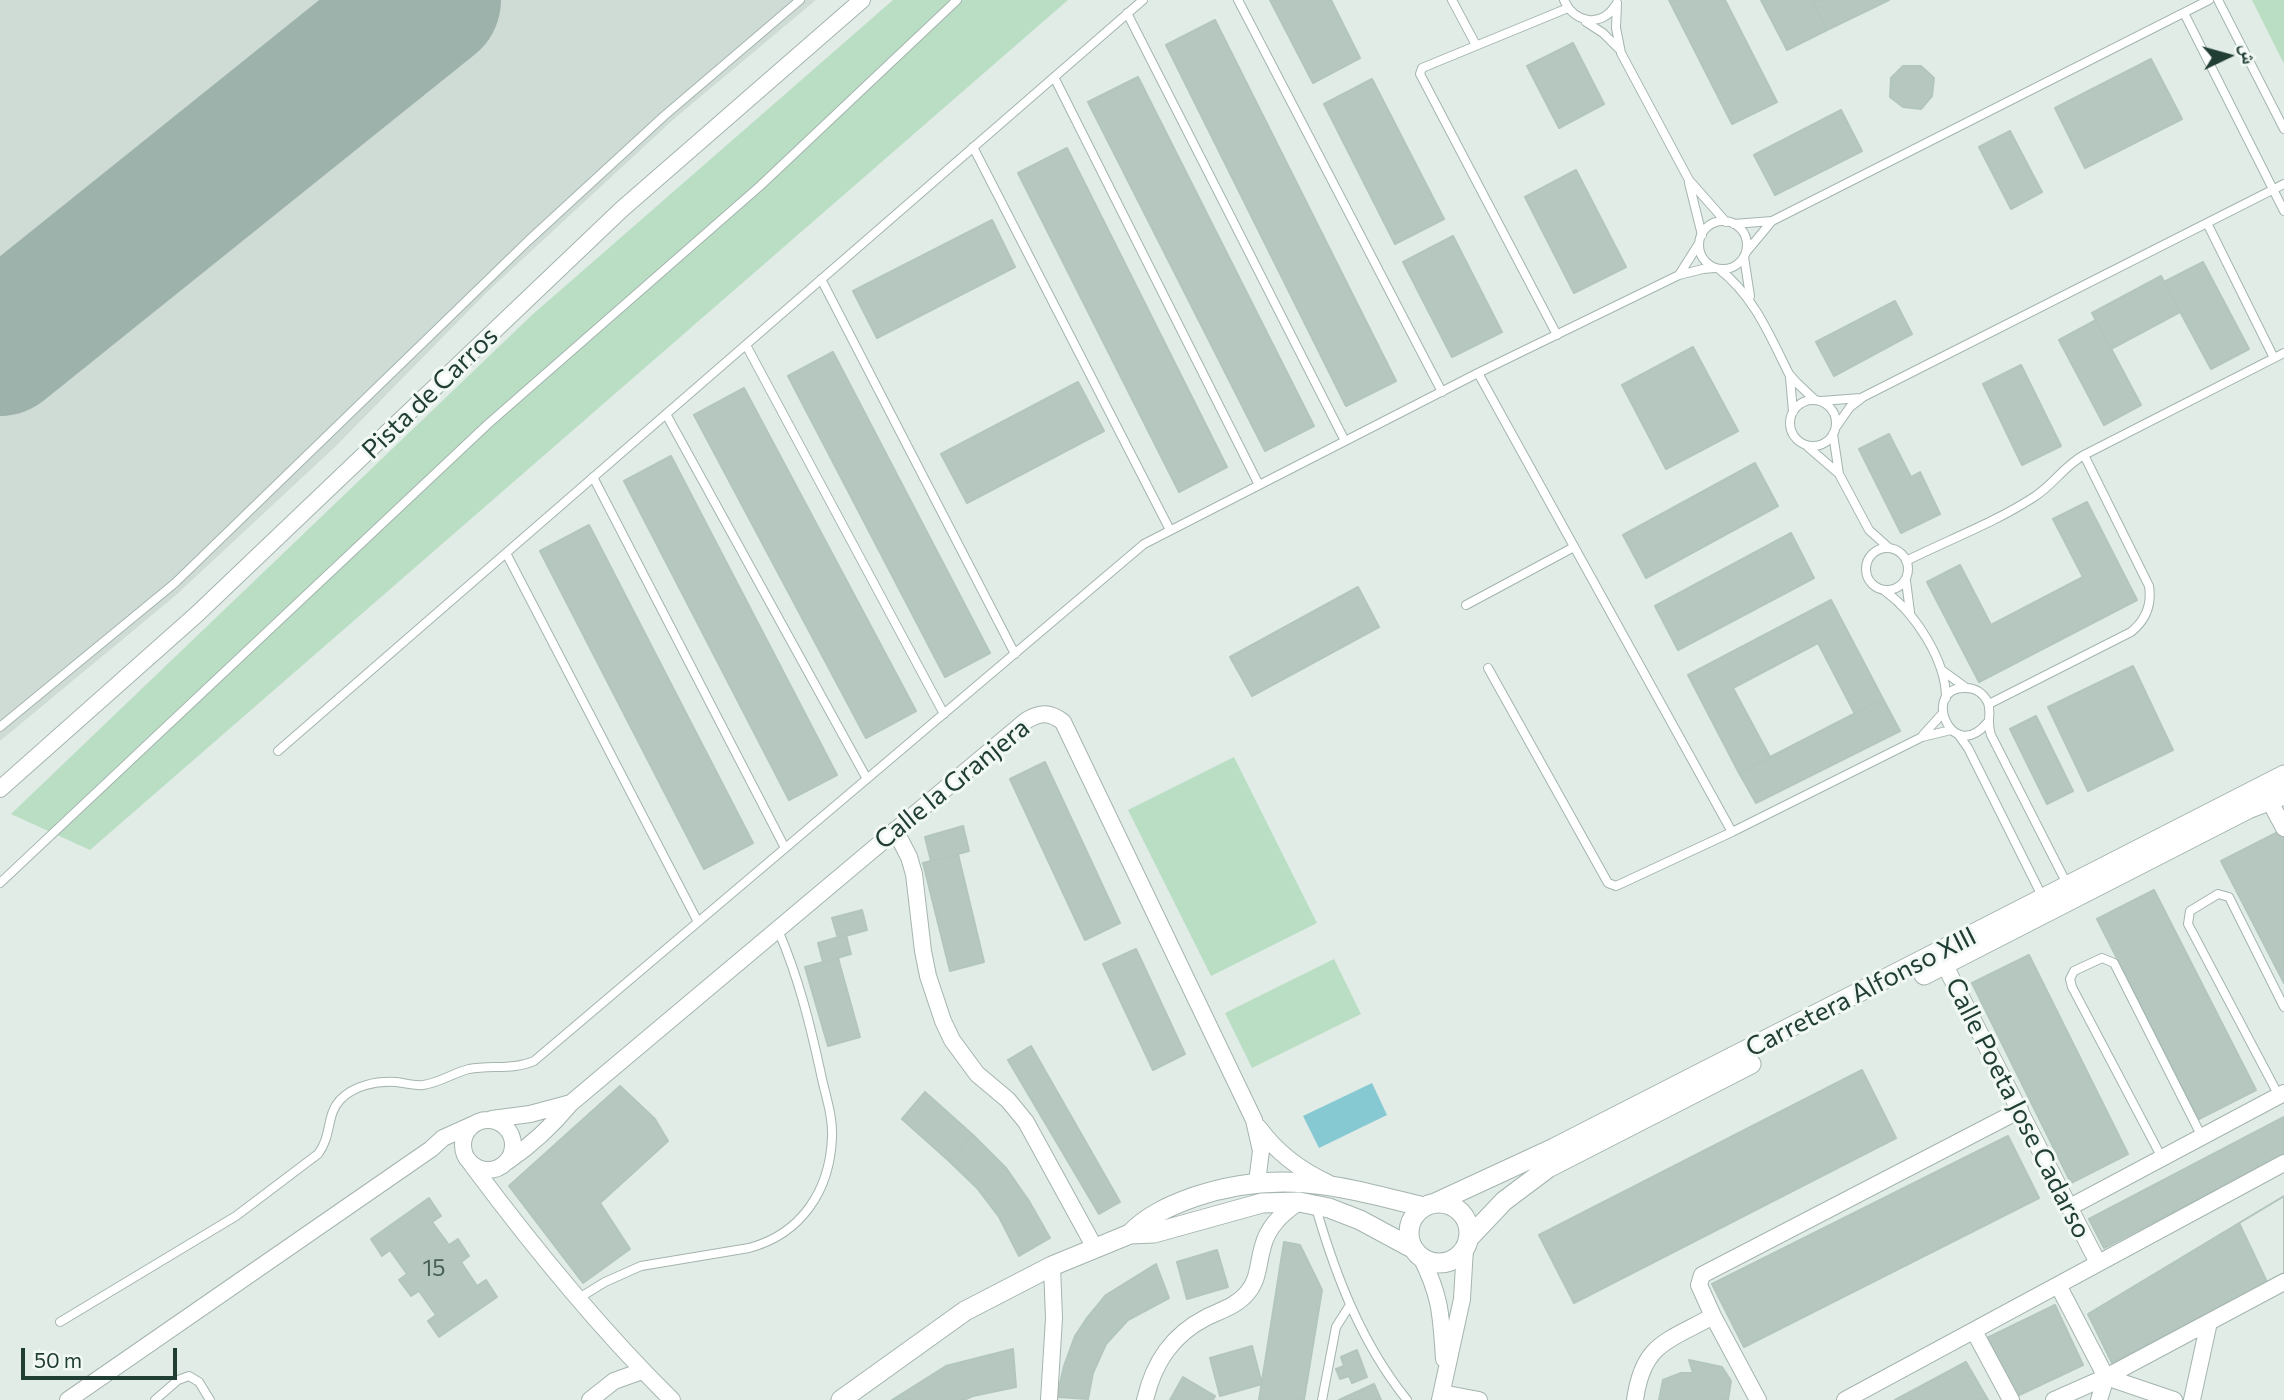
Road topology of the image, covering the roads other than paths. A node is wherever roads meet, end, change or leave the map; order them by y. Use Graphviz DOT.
graph roads {
  1 [pos="800,0"];
  2 [pos="862,0"];
  3 [pos="957,0"];
  4 [pos="1143,0"];
  5 [pos="1238,0"];
  6 [pos="1452,0"];
  7 [pos="2209,0"];
  8 [pos="2218,0"];
  9 [pos="1618,1"];
  10 [pos="1566,4"];
  11 [pos="1128,13"];
  12 [pos="2184,13"];
  13 [pos="1580,19"];
  14 [pos="1476,45"];
  15 [pos="1621,52"];
  16 [pos="1054,77"];
  17 [pos="2284,129"];
  18 [pos="973,147"];
  19 [pos="1689,180"];
  20 [pos="2284,184"];
  21 [pos="2273,190"];
  22 [pos="2284,211"];
  23 [pos="1772,221"];
  24 [pos="1730,223"];
  25 [pos="2207,223"];
  26 [pos="1701,238"];
  27 [pos="1745,254"];
  28 [pos="1717,268"];
  29 [pos="1679,275"];
  30 [pos="821,279"];
  31 [pos="1752,302"];
  32 [pos="1557,335"];
  33 [pos="746,345"];
  34 [pos="2284,353"];
  35 [pos="2274,358"];
  36 [pos="1478,373"];
  37 [pos="1790,374"];
  38 [pos="1442,392"];
  39 [pos="1863,397"];
  40 [pos="1818,401"];
  41 [pos="1793,412"];
  42 [pos="666,414"];
  43 [pos="1835,430"];
  44 [pos="1345,441"];
  45 [pos="1805,445"];
  46 [pos="2084,455"];
  47 [pos="1839,474"];
  48 [pos="593,477"];
  49 [pos="1259,485"];
  50 [pos="1170,530"];
  51 [pos="1869,530"];
  52 [pos="1574,547"];
  53 [pos="1889,548"];
  54 [pos="506,553"];
  55 [pos="1871,555"];
  56 [pos="1906,561"];
  57 [pos="1906,579"];
  58 [pos="1885,591"];
  59 [pos="1466,605"];
  60 [pos="1910,612"];
  61 [pos="1015,654"];
  62 [pos="1488,668"];
  63 [pos="1943,671"];
  64 [pos="1965,687"];
  65 [pos="1946,698"];
  66 [pos="1989,704"];
  67 [pos="944,714"];
  68 [pos="1942,714"];
  69 [pos="1987,723"];
  70 [pos="0,727"];
  71 [pos="1954,732"];
  72 [pos="1922,737"];
  73 [pos="278,751"];
  74 [pos="867,779"];
  75 [pos="2278,787"];
  76 [pos="0,789"];
  77 [pos="2284,828"];
  78 [pos="895,830"];
  79 [pos="1732,832"];
  80 [pos="786,848"];
  81 [pos="0,883"];
  82 [pos="2068,885"];
  83 [pos="2042,898"];
  84 [pos="698,922"];
  85 [pos="778,930"];
  86 [pos="1941,958"];
  87 [pos="2284,1007"];
  88 [pos="2281,1094"];
  89 [pos="571,1103"];
  90 [pos="2020,1110"];
  91 [pos="1254,1120"];
  92 [pos="480,1122"];
  93 [pos="2202,1137"];
  94 [pos="431,1149"];
  95 [pos="2162,1158"];
  96 [pos="468,1159"];
  97 [pos="505,1163"];
  98 [pos="2284,1163"];
  99 [pos="1257,1182"];
  100 [pos="1330,1184"];
  101 [pos="497,1198"];
  102 [pos="1307,1203"];
  103 [pos="1430,1205"];
  104 [pos="2070,1207"];
  105 [pos="1129,1234"];
  106 [pos="1467,1243"];
  107 [pos="1095,1248"];
  108 [pos="1416,1253"];
  109 [pos="2098,1263"];
  110 [pos="1052,1266"];
  111 [pos="2284,1282"];
  112 [pos="2058,1285"];
  113 [pos="579,1298"];
  114 [pos="1350,1305"];
  115 [pos="1713,1316"];
  116 [pos="60,1322"];
  117 [pos="2209,1322"];
  118 [pos="1973,1331"];
  119 [pos="642,1371"];
  120 [pos="2106,1377"];
  121 [pos="1442,1390"];
  122 [pos="1866,1395"];
  123 [pos="68,1400"];
  124 [pos="155,1400"];
  125 [pos="210,1400"];
  126 [pos="590,1400"];
  127 [pos="672,1400"];
  128 [pos="841,1400"];
  129 [pos="1049,1400"];
  130 [pos="1145,1400"];
  131 [pos="1322,1400"];
  132 [pos="1407,1400"];
  133 [pos="1479,1400"];
  134 [pos="1635,1400"];
  135 [pos="1758,1400"];
  136 [pos="1845,1400"];
  137 [pos="2011,1400"];
  138 [pos="2054,1400"];
  139 [pos="2099,1400"];
  140 [pos="2174,1400"];
  141 [pos="2192,1400"];
  1 -- 70 [label="lane"];
  2 -- 76 [label="street, Pista de Carros"];
  3 -- 81 [label="lane"];
  4 -- 11 [label="lane"];
  5 -- 38 [label="lane"];
  6 -- 14 [label="lane"];
  7 -- 12 [label="lane"];
  8 -- 17 [label="lane"];
  9 -- 13 [label="lane"];
  9 -- 15 [label="lane"];
  10 -- 13 [label="lane"];
  10 -- 14 [label="lane"];
  11 -- 16 [label="lane"];
  11 -- 44 [label="lane"];
  12 -- 21 [label="lane"];
  12 -- 23 [label="lane"];
  13 -- 15 [label="lane"];
  14 -- 32 [label="lane"];
  15 -- 19 [label="lane"];
  16 -- 18 [label="lane"];
  16 -- 49 [label="lane"];
  18 -- 30 [label="lane"];
  18 -- 50 [label="lane"];
  19 -- 24 [label="lane"];
  19 -- 26 [label="lane"];
  20 -- 21 [label="lane"];
  21 -- 22 [label="lane"];
  21 -- 25 [label="lane"];
  23 -- 24 [label="lane"];
  23 -- 27 [label="lane"];
  24 -- 26 [label="lane"];
  24 -- 27 [label="lane"];
  25 -- 35 [label="lane"];
  25 -- 39 [label="lane"];
  26 -- 28 [label="lane"];
  26 -- 29 [label="lane"];
  27 -- 28 [label="lane"];
  27 -- 31 [label="lane"];
  28 -- 29 [label="lane"];
  28 -- 31 [label="lane"];
  29 -- 32 [label="lane"];
  30 -- 33 [label="lane"];
  30 -- 61 [label="lane"];
  31 -- 37 [label="lane"];
  32 -- 36 [label="lane"];
  33 -- 42 [label="lane"];
  33 -- 67 [label="lane"];
  34 -- 35 [label="lane"];
  35 -- 46 [label="lane"];
  36 -- 38 [label="lane"];
  36 -- 52 [label="lane"];
  37 -- 40 [label="lane"];
  37 -- 41 [label="lane"];
  38 -- 44 [label="lane"];
  39 -- 40 [label="lane"];
  39 -- 43 [label="lane"];
  40 -- 41 [label="lane"];
  40 -- 43 [label="lane"];
  41 -- 45 [label="lane"];
  42 -- 48 [label="lane"];
  42 -- 74 [label="lane"];
  43 -- 45 [label="lane"];
  43 -- 47 [label="lane"];
  44 -- 49 [label="lane"];
  45 -- 47 [label="lane"];
  46 -- 56 [label="lane"];
  46 -- 66 [label="lane"];
  47 -- 51 [label="lane"];
  48 -- 54 [label="lane"];
  48 -- 80 [label="lane"];
  49 -- 50 [label="lane"];
  50 -- 61 [label="lane"];
  51 -- 53 [label="lane"];
  51 -- 55 [label="lane"];
  52 -- 59 [label="lane"];
  52 -- 79 [label="lane"];
  53 -- 55 [label="lane"];
  53 -- 56 [label="lane"];
  54 -- 73 [label="lane"];
  54 -- 84 [label="lane"];
  55 -- 58 [label="lane"];
  56 -- 57 [label="lane"];
  57 -- 58 [label="lane"];
  57 -- 60 [label="lane"];
  58 -- 60 [label="lane"];
  60 -- 63 [label="lane"];
  61 -- 67 [label="lane"];
  62 -- 79 [label="lane"];
  63 -- 64 [label="lane"];
  63 -- 65 [label="lane"];
  64 -- 65 [label="lane"];
  64 -- 66 [label="lane"];
  65 -- 68 [label="lane"];
  66 -- 69 [label="lane"];
  67 -- 74 [label="lane"];
  68 -- 71 [label="lane"];
  68 -- 72 [label="lane"];
  69 -- 71 [label="lane"];
  69 -- 82 [label="lane"];
  71 -- 72 [label="lane"];
  71 -- 83 [label="lane"];
  72 -- 79 [label="lane"];
  74 -- 80 [label="lane"];
  75 -- 77 [label="street"];
  75 -- 82 [label="street, Carretera Alfonso XIII"];
  75 -- 86 [label="street, Carretera Alfonso XIII"];
  78 -- 85 [label="street, Calle la Granjera"];
  78 -- 91 [label="street, Calle la Granjera"];
  78 -- 107 [label="street"];
  80 -- 84 [label="lane"];
  82 -- 83 [label="street, Carretera Alfonso XIII"];
  83 -- 86 [label="street, Carretera Alfonso XIII"];
  84 -- 116 [label="lane"];
  85 -- 89 [label="street, Calle la Granjera"];
  85 -- 113 [label="lane"];
  86 -- 90 [label="street, Calle Poeta Jose Cadarso"];
  86 -- 103 [label="street, Carretera Alfonso XIII"];
  86 -- 106 [label="street, Carretera Alfonso XIII"];
  87 -- 88 [label="lane"];
  88 -- 93 [label="street"];
  89 -- 92 [label="street, Calle la Granjera"];
  89 -- 97 [label="street, Calle la Granjera"];
  90 -- 104 [label="street, Calle Poeta Jose Cadarso"];
  90 -- 115 [label="street"];
  91 -- 99 [label="street, Calle la Granjera"];
  91 -- 100 [label="street, Calle la Granjera"];
  92 -- 94 [label="street"];
  92 -- 96 [label="street"];
  92 -- 97 [label="street"];
  93 -- 95 [label="street"];
  93 -- 95 [label="lane"];
  94 -- 96 [label="street"];
  94 -- 123 [label="street"];
  95 -- 104 [label="street"];
  96 -- 97 [label="street"];
  96 -- 101 [label="street"];
  97 -- 101 [label="street"];
  98 -- 109 [label="street"];
  99 -- 100 [label="street"];
  99 -- 105 [label="street"];
  100 -- 103 [label="street"];
  101 -- 113 [label="street"];
  102 -- 105 [label="street"];
  102 -- 108 [label="street"];
  102 -- 114 [label="lane"];
  102 -- 130 [label="street"];
  103 -- 106 [label="street"];
  103 -- 108 [label="street"];
  104 -- 109 [label="street, Calle Poeta Jose Cadarso"];
  105 -- 107 [label="street"];
  106 -- 108 [label="street"];
  106 -- 121 [label="street"];
  107 -- 110 [label="street"];
  108 -- 121 [label="street"];
  109 -- 112 [label="street"];
  110 -- 128 [label="street"];
  110 -- 129 [label="street"];
  111 -- 117 [label="street"];
  112 -- 118 [label="street"];
  112 -- 120 [label="street"];
  113 -- 119 [label="street"];
  114 -- 131 [label="lane"];
  114 -- 132 [label="lane"];
  115 -- 134 [label="street"];
  115 -- 135 [label="street"];
  117 -- 120 [label="street"];
  117 -- 141 [label="street"];
  118 -- 122 [label="street"];
  118 -- 137 [label="street"];
  119 -- 126 [label="street"];
  119 -- 127 [label="street"];
  120 -- 138 [label="street"];
  120 -- 139 [label="street"];
  120 -- 140 [label="street"];
  121 -- 133 [label="street"];
  122 -- 136 [label="street"];
  124 -- 125 [label="lane"];
}
